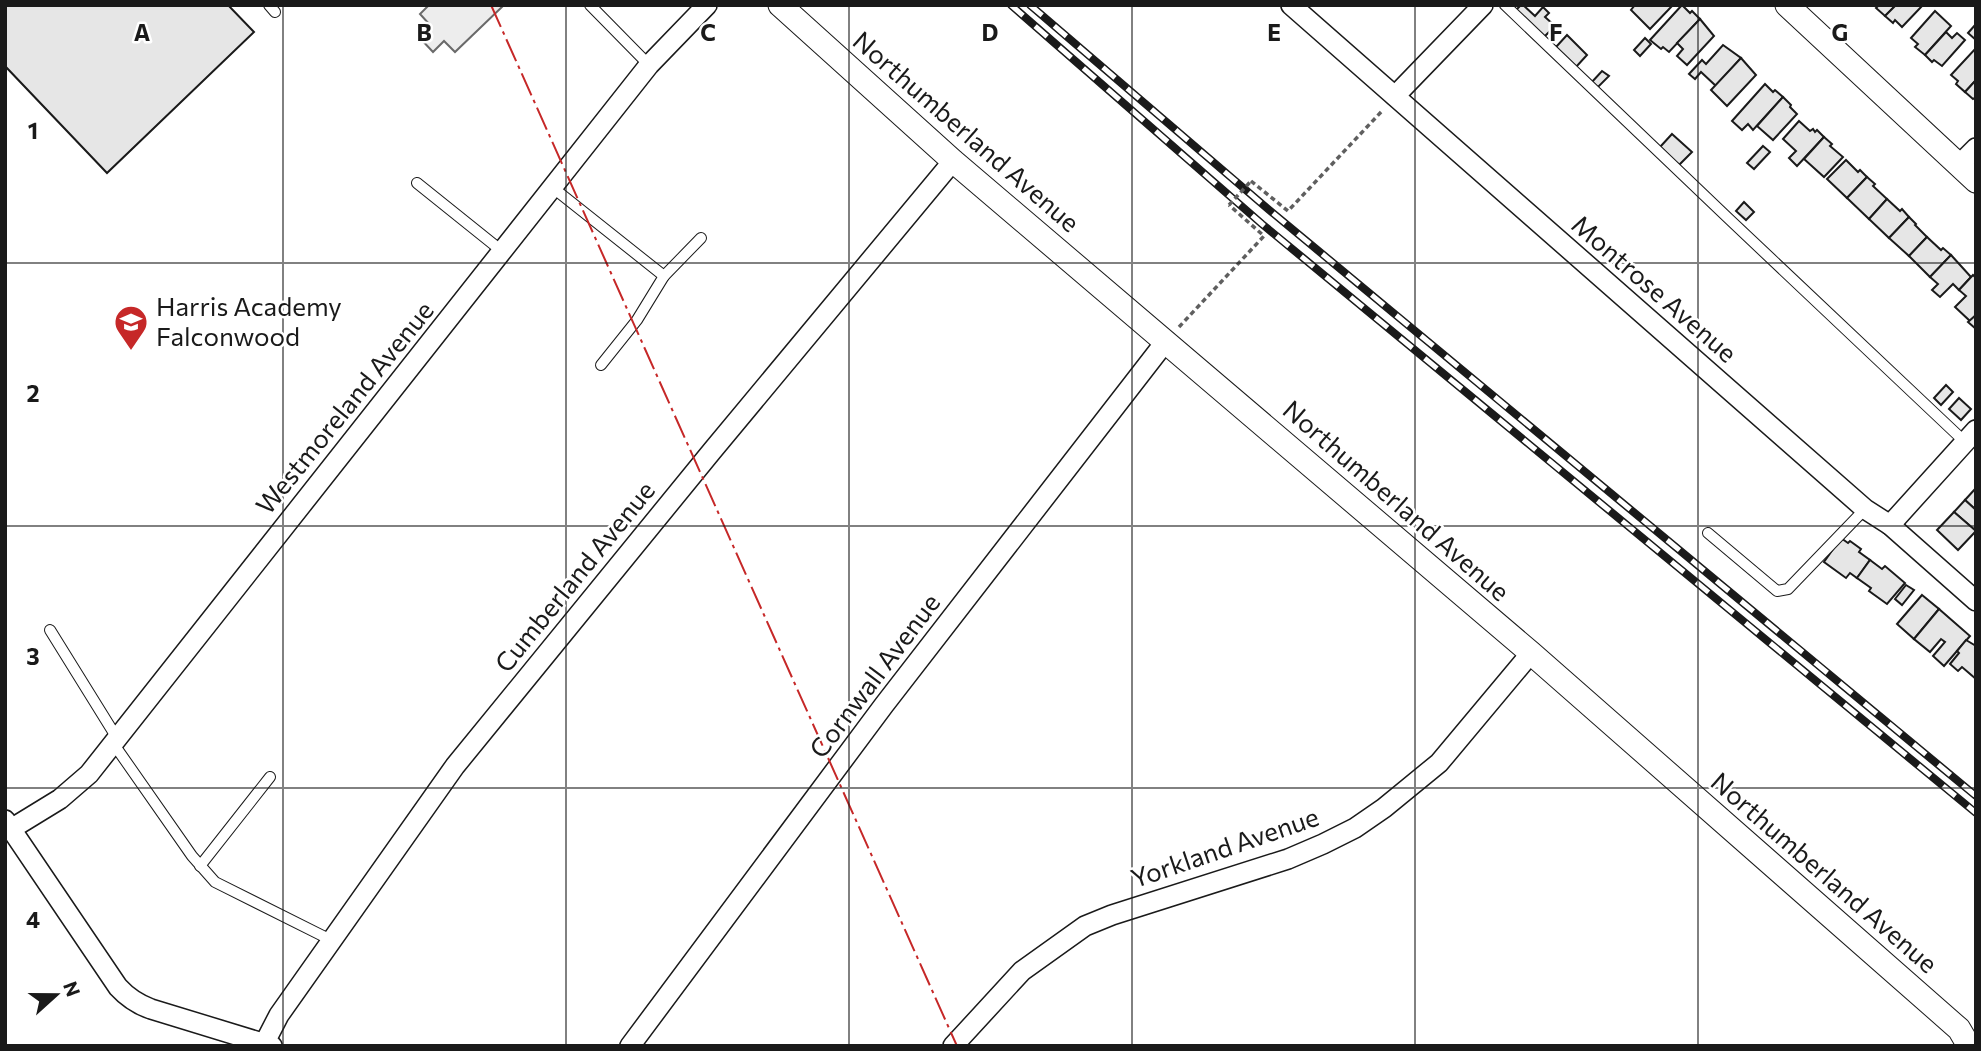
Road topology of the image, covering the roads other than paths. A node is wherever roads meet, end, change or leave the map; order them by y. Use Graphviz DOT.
graph roads {
  1 [pos="590,5"];
  2 [pos="707,5"];
  3 [pos="780,5"];
  4 [pos="1291,5"];
  5 [pos="1483,5"];
  6 [pos="1505,5"];
  7 [pos="1787,5"];
  8 [pos="649,65"];
  9 [pos="1395,96"];
  10 [pos="1976,148"];
  11 [pos="953,160"];
  12 [pos="1959,165"];
  13 [pos="1976,181"];
  14 [pos="417,183"];
  15 [pos="552,187"];
  16 [pos="701,238"];
  17 [pos="503,251"];
  18 [pos="664,276"];
  19 [pos="1166,341"];
  20 [pos="601,365"];
  21 [pos="1970,436"];
  22 [pos="1865,509"];
  23 [pos="1890,525"];
  24 [pos="1708,533"];
  25 [pos="1976,601"];
  26 [pos="50,630"];
  27 [pos="1531,653"];
  28 [pos="115,740"];
  29 [pos="270,777"];
  30 [pos="8,824"];
  31 [pos="200,866"];
  32 [pos="331,940"];
  33 [pos="266,1045"];
  34 [pos="630,1046"];
  35 [pos="953,1046"];
  36 [pos="1969,1046"];
  1 -- 8 [label="lane"];
  2 -- 8 [label="street, Westmoreland Avenue"];
  3 -- 11 [label="street, Northumberland Avenue"];
  4 -- 9 [label="street, Montrose Avenue"];
  5 -- 9 [label="street"];
  6 -- 21 [label="lane"];
  7 -- 12 [label="street"];
  8 -- 15 [label="street, Westmoreland Avenue"];
  9 -- 22 [label="street, Montrose Avenue"];
  10 -- 12 [label="street"];
  11 -- 19 [label="street, Northumberland Avenue"];
  11 -- 32 [label="street, Cumberland Avenue"];
  12 -- 13 [label="street"];
  14 -- 17 [label="lane"];
  15 -- 17 [label="street, Westmoreland Avenue"];
  15 -- 18 [label="lane"];
  16 -- 18 [label="lane"];
  17 -- 28 [label="street, Westmoreland Avenue"];
  18 -- 20 [label="lane"];
  19 -- 27 [label="street, Northumberland Avenue"];
  19 -- 34 [label="street, Cornwall Avenue"];
  21 -- 23 [label="street"];
  22 -- 23 [label="street, Montrose Avenue"];
  22 -- 24 [label="lane"];
  23 -- 25 [label="street, Montrose Avenue"];
  26 -- 28 [label="lane"];
  27 -- 35 [label="street, Yorkland Avenue"];
  27 -- 36 [label="street, Northumberland Avenue"];
  28 -- 30 [label="street, Westmoreland Avenue"];
  28 -- 31 [label="lane"];
  29 -- 31 [label="lane"];
  30 -- 33 [label="street"];
  31 -- 32 [label="lane"];
  32 -- 33 [label="street, Cumberland Avenue"];
}
